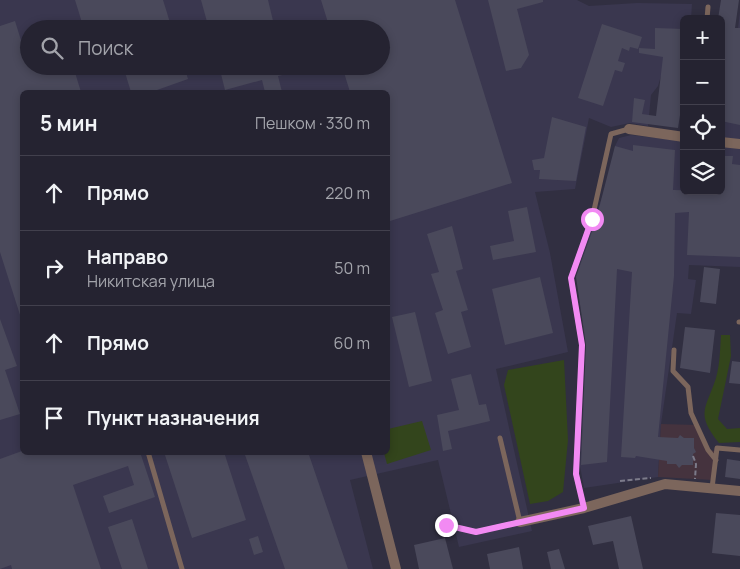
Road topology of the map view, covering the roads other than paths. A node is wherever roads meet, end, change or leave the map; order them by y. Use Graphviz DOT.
graph roads {
  1 [pos="708,7"];
  2 [pos="707,15"];
  3 [pos="629,129"];
  4 [pos="680,136"];
  5 [pos="725,142"];
  6 [pos="740,144"];
  7 [pos="674,350"];
  8 [pos="500,438"];
  9 [pos="740,450"];
  10 [pos="149,455"];
  11 [pos="367,455"];
  12 [pos="716,460"];
  13 [pos="712,488"];
  14 [pos="740,491"];
  15 [pos="584,508"];
  16 [pos="520,522"];
  17 [pos="446,525"];
  18 [pos="182,569"];
  19 [pos="396,569"];
  1 -- 2 [label="lane"];
  3 -- 4 [label="street"];
  3 -- 15 [label="lane"];
  5 -- 6 [label="street"];
  7 -- 12 [label="lane"];
  8 -- 16 [label="lane"];
  9 -- 12 [label="lane"];
  10 -- 18 [label="lane"];
  11 -- 19 [label="street"];
  12 -- 13 [label="lane"];
  13 -- 14 [label="street"];
  13 -- 15 [label="street"];
  15 -- 16 [label="street"];
  16 -- 17 [label="lane"];
}
